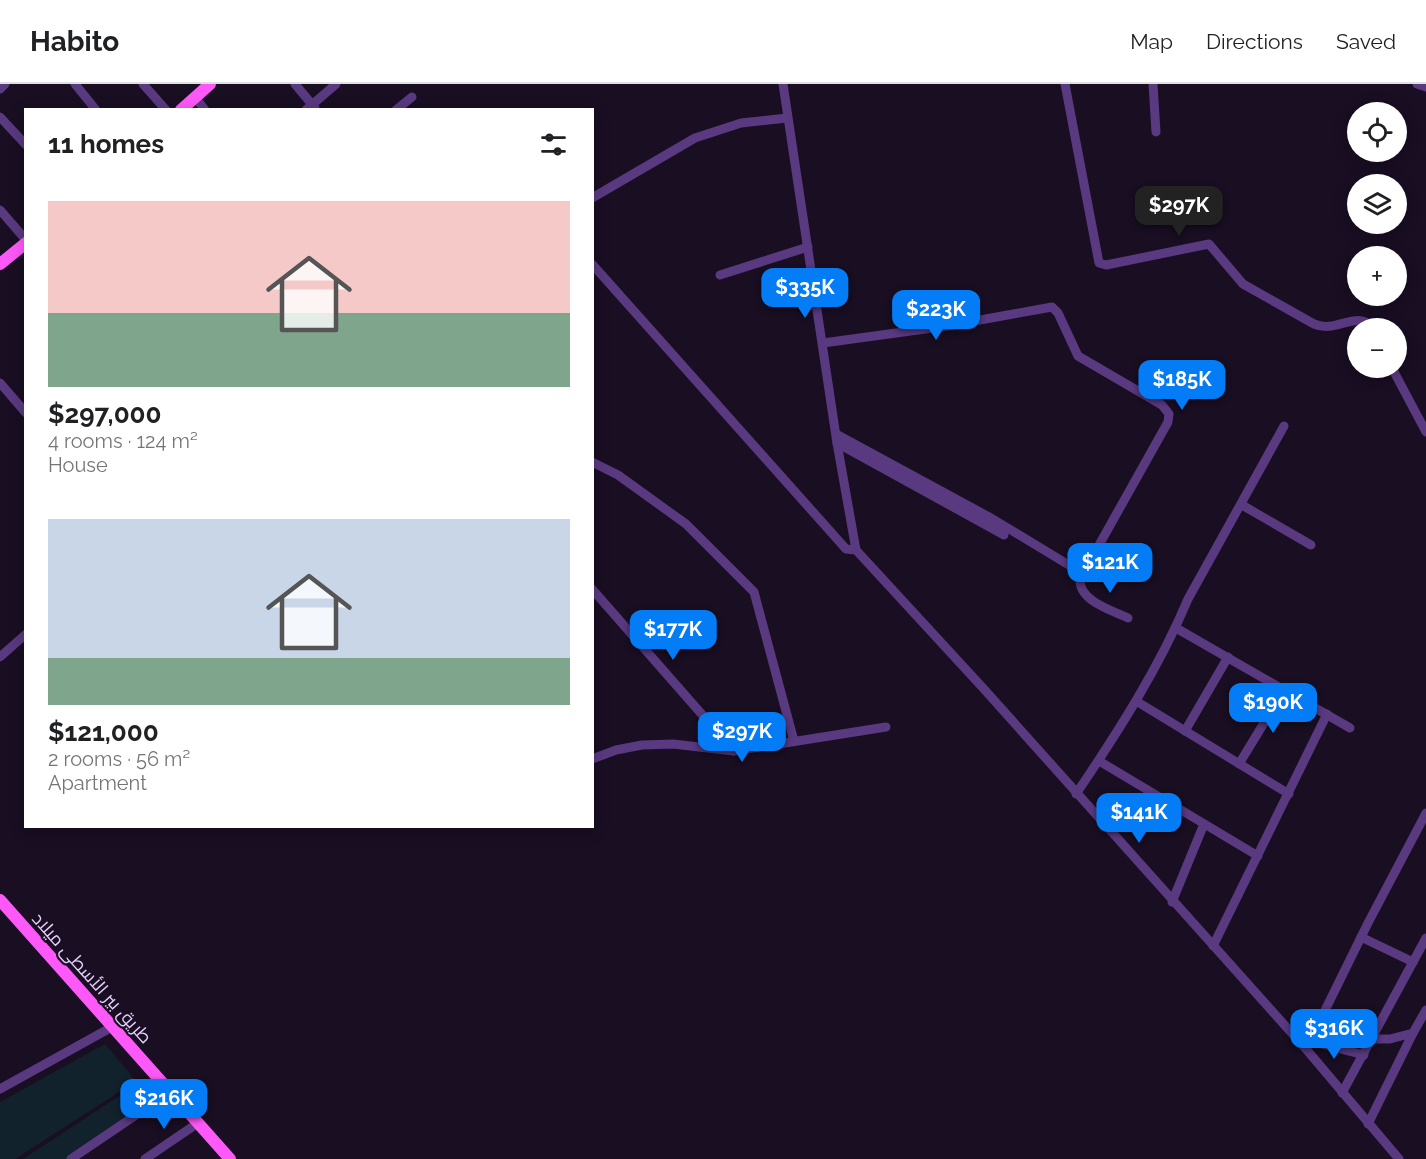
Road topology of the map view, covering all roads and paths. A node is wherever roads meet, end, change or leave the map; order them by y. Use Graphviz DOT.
graph roads {
  1 [pos="5,84"];
  2 [pos="75,84"];
  3 [pos="143,84"];
  4 [pos="210,84"];
  5 [pos="295,84"];
  6 [pos="336,84"];
  7 [pos="783,84"];
  8 [pos="1065,84"];
  9 [pos="1153,84"];
  10 [pos="1417,84"];
  11 [pos="1426,87"];
  12 [pos="0,88"];
  13 [pos="195,97"];
  14 [pos="412,97"];
  15 [pos="94,108"];
  16 [pos="164,108"];
  17 [pos="183,108"];
  18 [pos="203,108"];
  19 [pos="311,108"];
  20 [pos="398,108"];
  21 [pos="0,117"];
  22 [pos="787,118"];
  23 [pos="1156,132"];
  24 [pos="24,142"];
  25 [pos="594,197"];
  26 [pos="0,210"];
  27 [pos="24,239"];
  28 [pos="24,243"];
  29 [pos="808,247"];
  30 [pos="0,264"];
  31 [pos="594,266"];
  32 [pos="720,275"];
  33 [pos="1347,324"];
  34 [pos="823,343"];
  35 [pos="1397,378"];
  36 [pos="0,383"];
  37 [pos="24,412"];
  38 [pos="1284,426"];
  39 [pos="1426,432"];
  40 [pos="837,439"];
  41 [pos="594,463"];
  42 [pos="1242,505"];
  43 [pos="1004,535"];
  44 [pos="1311,545"];
  45 [pos="856,550"];
  46 [pos="1082,573"];
  47 [pos="594,591"];
  48 [pos="1128,618"];
  49 [pos="1176,628"];
  50 [pos="24,636"];
  51 [pos="0,657"];
  52 [pos="1228,657"];
  53 [pos="1284,690"];
  54 [pos="1136,701"];
  55 [pos="1327,714"];
  56 [pos="886,727"];
  57 [pos="1350,728"];
  58 [pos="1185,731"];
  59 [pos="794,741"];
  60 [pos="734,751"];
  61 [pos="596,757"];
  62 [pos="1098,761"];
  63 [pos="1239,764"];
  64 [pos="1076,794"];
  65 [pos="1289,794"];
  66 [pos="1426,813"];
  67 [pos="1204,824"];
  68 [pos="1423,826"];
  69 [pos="1258,856"];
  70 [pos="0,900"];
  71 [pos="1172,902"];
  72 [pos="1361,937"];
  73 [pos="1426,938"];
  74 [pos="1213,946"];
  75 [pos="1413,962"];
  76 [pos="1426,1010"];
  77 [pos="112,1027"];
  78 [pos="1413,1033"];
  79 [pos="1373,1039"];
  80 [pos="1308,1045"];
  81 [pos="1364,1054"];
  82 [pos="0,1089"];
  83 [pos="170,1092"];
  84 [pos="1342,1093"];
  85 [pos="198,1123"];
  86 [pos="1368,1124"];
  87 [pos="71,1159"];
  88 [pos="145,1159"];
  89 [pos="230,1159"];
  90 [pos="1399,1159"];
  1 -- 12 [label="street"];
  2 -- 15 [label="street"];
  3 -- 16 [label="street"];
  4 -- 13 [label="main road"];
  5 -- 19 [label="street"];
  6 -- 19 [label="street"];
  7 -- 22 [label="street"];
  8 -- 33 [label="street"];
  9 -- 23 [label="street"];
  10 -- 11 [label="street"];
  13 -- 17 [label="main road"];
  13 -- 18 [label="street"];
  14 -- 20 [label="street"];
  21 -- 24 [label="street"];
  22 -- 25 [label="street"];
  22 -- 29 [label="street"];
  26 -- 27 [label="street"];
  28 -- 30 [label="main road"];
  29 -- 32 [label="street"];
  29 -- 34 [label="street"];
  31 -- 45 [label="street"];
  34 -- 40 [label="street"];
  34 -- 46 [label="street"];
  35 -- 39 [label="street"];
  36 -- 37 [label="street"];
  38 -- 42 [label="street"];
  40 -- 43 [label="street"];
  40 -- 45 [label="street"];
  40 -- 46 [label="street"];
  41 -- 59 [label="street"];
  42 -- 44 [label="street"];
  42 -- 49 [label="street"];
  45 -- 64 [label="street"];
  46 -- 48 [label="street"];
  47 -- 60 [label="street"];
  49 -- 52 [label="street"];
  49 -- 54 [label="street"];
  50 -- 51 [label="street"];
  52 -- 53 [label="street"];
  52 -- 58 [label="street"];
  53 -- 55 [label="street"];
  53 -- 63 [label="street"];
  54 -- 58 [label="street"];
  54 -- 62 [label="street"];
  55 -- 57 [label="street"];
  55 -- 65 [label="street"];
  56 -- 59 [label="street"];
  58 -- 63 [label="street"];
  59 -- 60 [label="street"];
  60 -- 61 [label="street"];
  62 -- 64 [label="street"];
  62 -- 67 [label="street"];
  63 -- 65 [label="street"];
  64 -- 71 [label="street"];
  65 -- 69 [label="street"];
  66 -- 68 [label="street"];
  67 -- 69 [label="street"];
  67 -- 71 [label="street"];
  68 -- 72 [label="street"];
  69 -- 74 [label="street"];
  70 -- 77 [label="main road, طريق بير الأسطى ميلاد"];
  71 -- 74 [label="street"];
  72 -- 75 [label="street"];
  72 -- 80 [label="street"];
  73 -- 75 [label="street"];
  74 -- 80 [label="street"];
  75 -- 79 [label="street"];
  76 -- 78 [label="street"];
  77 -- 82 [label="street"];
  77 -- 83 [label="main road, طريق بير الأسطى ميلاد"];
  78 -- 79 [label="street"];
  78 -- 86 [label="street"];
  79 -- 81 [label="street"];
  80 -- 81 [label="street"];
  80 -- 84 [label="street"];
  81 -- 84 [label="street"];
  83 -- 85 [label="main road, طريق بير الأسطى ميلاد"];
  83 -- 87 [label="street"];
  84 -- 86 [label="street"];
  85 -- 88 [label="street"];
  85 -- 89 [label="main road, طريق بير الأسطى ميلاد"];
  86 -- 90 [label="street"];
}
